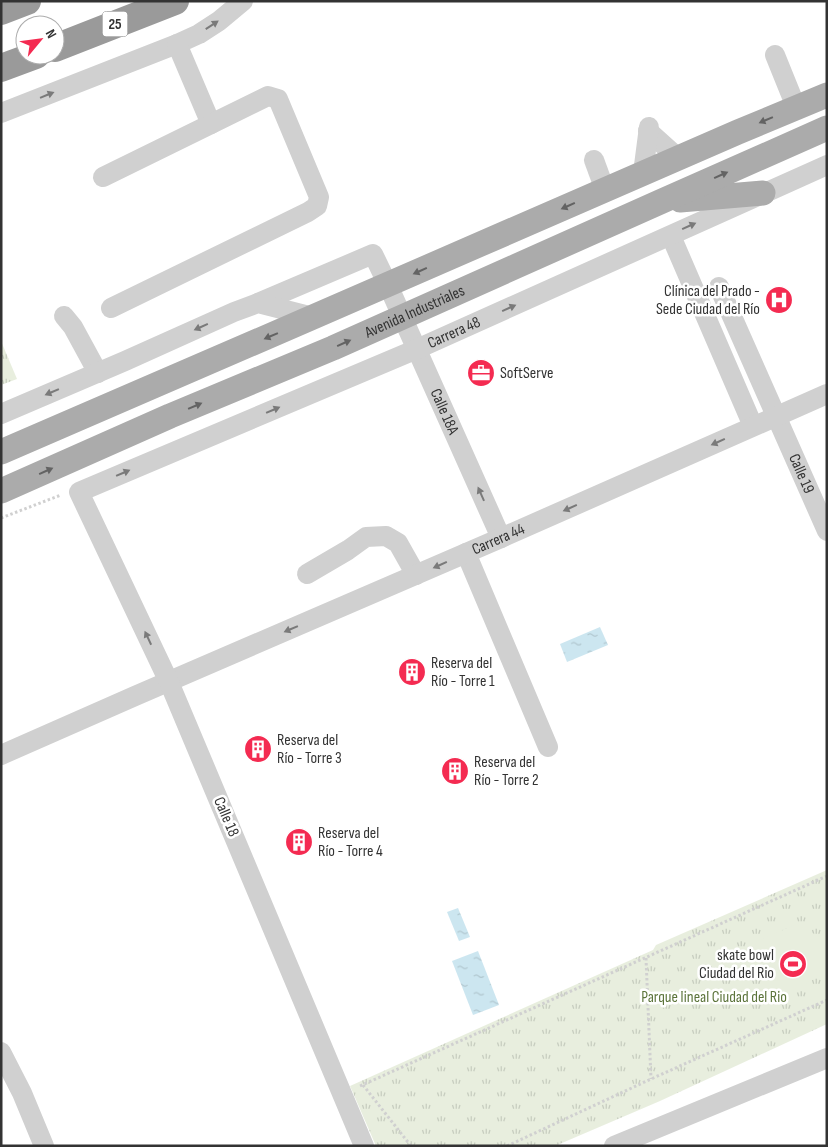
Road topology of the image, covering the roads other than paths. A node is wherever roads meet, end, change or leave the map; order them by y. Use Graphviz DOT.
graph roads {
  1 [pos="27,1"];
  2 [pos="175,1"];
  3 [pos="242,1"];
  4 [pos="1,11"];
  5 [pos="65,44"];
  6 [pos="177,44"];
  7 [pos="775,55"];
  8 [pos="15,63"];
  9 [pos="1,68"];
  10 [pos="827,94"];
  11 [pos="796,107"];
  12 [pos="1,113"];
  13 [pos="211,124"];
  14 [pos="827,128"];
  15 [pos="678,158"];
  16 [pos="594,160"];
  17 [pos="827,165"];
  18 [pos="643,173"];
  19 [pos="102,177"];
  20 [pos="606,190"];
  21 [pos="763,192"];
  22 [pos="660,202"];
  23 [pos="674,243"];
  24 [pos="388,285"];
  25 [pos="719,287"];
  26 [pos="258,303"];
  27 [pos="111,308"];
  28 [pos="64,316"];
  29 [pos="402,317"];
  30 [pos="313,318"];
  31 [pos="417,349"];
  32 [pos="98,372"];
  33 [pos="827,394"];
  34 [pos="1,414"];
  35 [pos="776,417"];
  36 [pos="753,426"];
  37 [pos="1,452"];
  38 [pos="1,490"];
  39 [pos="71,493"];
  40 [pos="827,531"];
  41 [pos="501,538"];
  42 [pos="466,553"];
  43 [pos="307,574"];
  44 [pos="416,575"];
  45 [pos="168,682"];
  46 [pos="548,747"];
  47 [pos="1,756"];
  48 [pos="1,1052"];
  49 [pos="827,1058"];
  50 [pos="44,1146"];
  51 [pos="364,1146"];
  52 [pos="614,1146"];
  1 -- 4 [label="highway"];
  2 -- 5 [label="highway, 25"];
  6 -- 3 [label="street, one-way"];
  12 -- 6 [label="street, one-way"];
  6 -- 13 [label="street"];
  7 -- 11 [label="street"];
  8 -- 9 [label="highway"];
  10 -- 11 [label="main road"];
  11 -- 15 [label="main road, one-way"];
  13 -- 19 [label="street"];
  13 -- 27 [label="street"];
  22 -- 14 [label="main road, Avenida Industriales, one-way"];
  15 -- 18 [label="main road"];
  15 -- 18 [label="street"];
  16 -- 20 [label="street"];
  17 -- 21 [label="street, Carrera 48"];
  18 -- 20 [label="main road"];
  20 -- 24 [label="main road, one-way"];
  21 -- 22 [label="main road"];
  31 -- 21 [label="street, Carrera 48, one-way"];
  22 -- 29 [label="main road, Avenida Industriales"];
  23 -- 36 [label="street"];
  24 -- 26 [label="street, Calle 18A"];
  24 -- 29 [label="street, Calle 18A"];
  24 -- 30 [label="main road"];
  25 -- 35 [label="street, Calle 19"];
  26 -- 30 [label="street"];
  26 -- 32 [label="street, one-way"];
  28 -- 32 [label="street"];
  29 -- 31 [label="street, Calle 18A"];
  38 -- 29 [label="main road, Avenida Industriales, one-way"];
  30 -- 37 [label="main road, one-way"];
  39 -- 31 [label="street, Carrera 48, one-way"];
  41 -- 31 [label="street, Calle 18A, one-way"];
  32 -- 34 [label="street, one-way"];
  33 -- 35 [label="street, Carrera 44"];
  35 -- 36 [label="street, Carrera 44"];
  35 -- 40 [label="street, Calle 19"];
  36 -- 41 [label="street, Carrera 44, one-way"];
  45 -- 39 [label="street, Calle 18, one-way"];
  41 -- 42 [label="street, Carrera 44"];
  42 -- 44 [label="street, Carrera 44, one-way"];
  42 -- 46 [label="street"];
  43 -- 44 [label="street"];
  44 -- 45 [label="street, Carrera 44, one-way"];
  45 -- 47 [label="street, Carrera 44"];
  45 -- 51 [label="street, Calle 18"];
  48 -- 50 [label="street"];
  49 -- 52 [label="street"];
}
